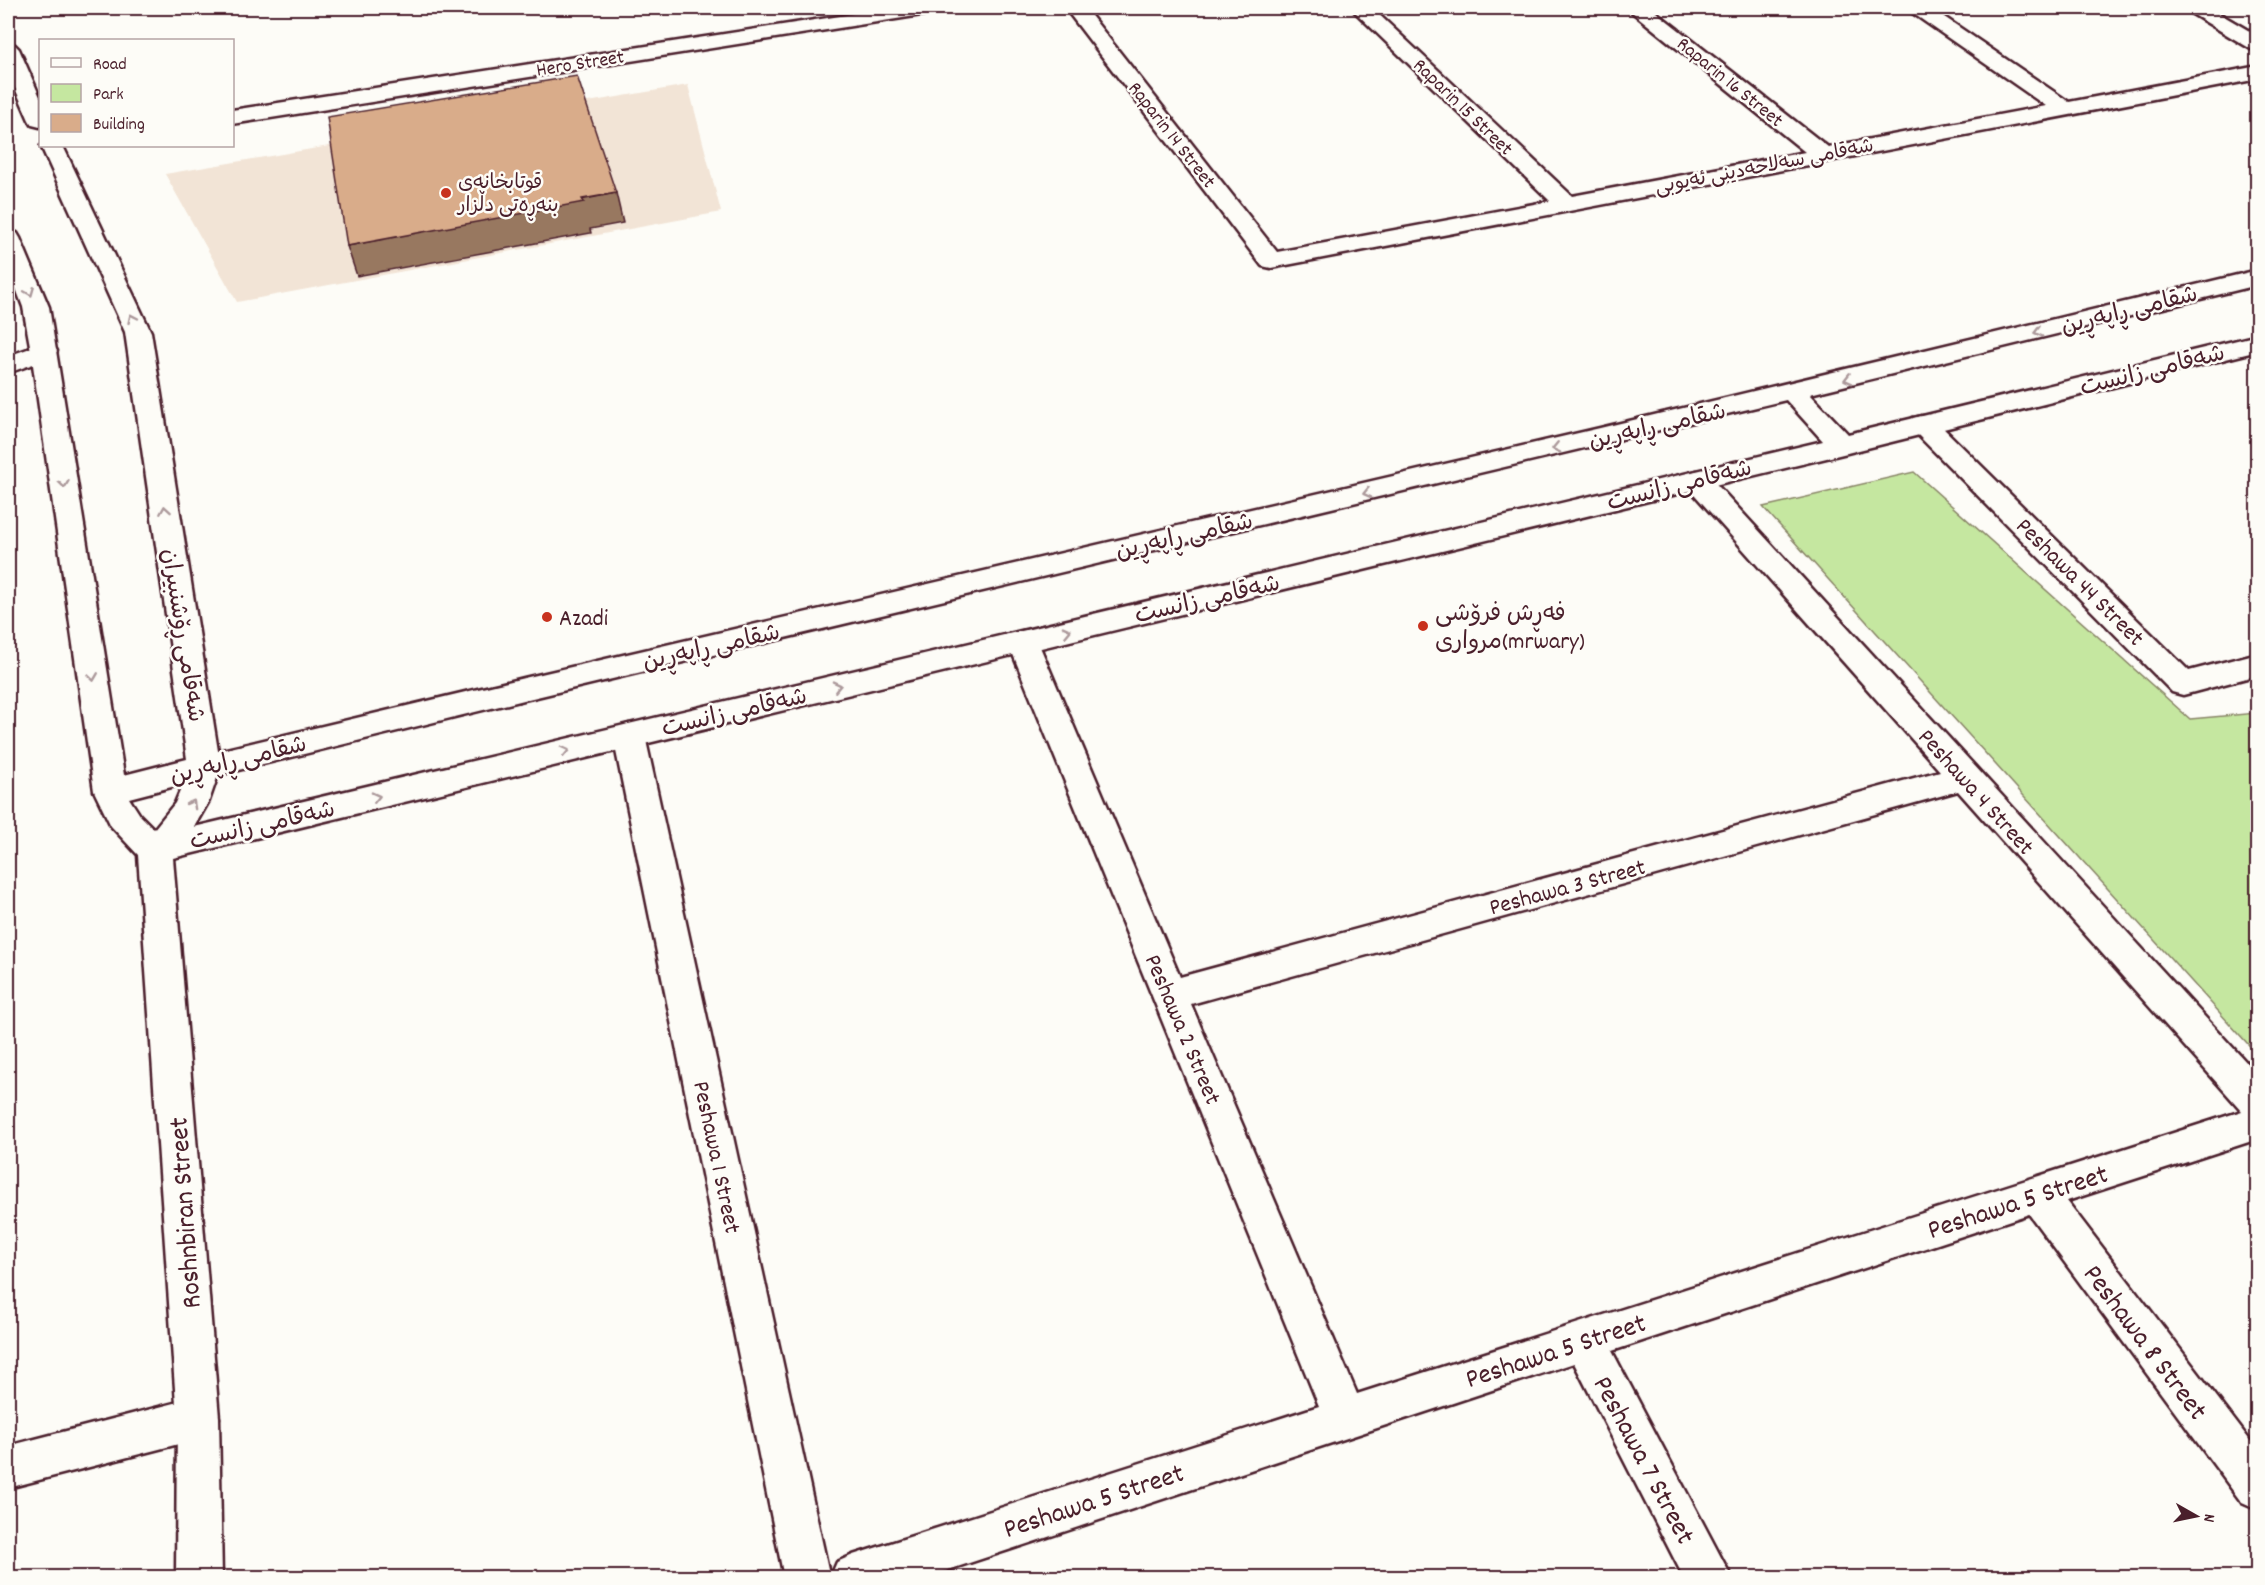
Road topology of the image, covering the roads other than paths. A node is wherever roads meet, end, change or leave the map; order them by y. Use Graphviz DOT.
graph roads {
  1 [pos="915,8"];
  2 [pos="1075,8"];
  3 [pos="1361,8"];
  4 [pos="1639,8"];
  5 [pos="1918,8"];
  6 [pos="2196,8"];
  7 [pos="2258,45"];
  8 [pos="8,49"];
  9 [pos="2252,78"];
  10 [pos="2062,107"];
  11 [pos="234,117"];
  12 [pos="39,118"];
  13 [pos="53,147"];
  14 [pos="1822,154"];
  15 [pos="1567,204"];
  16 [pos="8,238"];
  17 [pos="1271,261"];
  18 [pos="2258,278"];
  19 [pos="2258,343"];
  20 [pos="44,351"];
  21 [pos="8,365"];
  22 [pos="1793,392"];
  23 [pos="1923,424"];
  24 [pos="1843,445"];
  25 [pos="1697,480"];
  26 [pos="1023,642"];
  27 [pos="2258,664"];
  28 [pos="629,736"];
  29 [pos="204,766"];
  30 [pos="1964,777"];
  31 [pos="110,791"];
  32 [pos="156,849"];
  33 [pos="1170,995"];
  34 [pos="2258,1102"];
  35 [pos="2258,1122"];
  36 [pos="2037,1193"];
  37 [pos="1584,1340"];
  38 [pos="1345,1417"];
  39 [pos="198,1418"];
  40 [pos="8,1467"];
  41 [pos="2258,1488"];
  42 [pos="199,1578"];
  43 [pos="807,1578"];
  44 [pos="853,1578"];
  45 [pos="1708,1578"];
  1 -- 11 [label="street, Hero Street"];
  2 -- 17 [label="street, Raparin 14 Street"];
  3 -- 15 [label="street, Raparin 15 Street"];
  4 -- 14 [label="street, Raparin 16 Street"];
  5 -- 10 [label="street"];
  6 -- 7 [label="street"];
  8 -- 12 [label="street"];
  9 -- 10 [label="street, شەقامی سەلاحەدینی ئەیوبی"];
  10 -- 14 [label="street, شەقامی سەلاحەدینی ئەیوبی"];
  29 -- 13 [label="street, شەقامی ڕۆشنبیران, one-way"];
  14 -- 15 [label="street, شەقامی سەلاحەدینی ئەیوبی"];
  15 -- 17 [label="street, شەقامی سەلاحەدینی ئەیوبی"];
  16 -- 20 [label="street, one-way"];
  18 -- 22 [label="street, شقامی ڕاپەڕین, one-way"];
  19 -- 23 [label="street, شەقامی زانست"];
  20 -- 21 [label="street"];
  20 -- 31 [label="street, one-way"];
  22 -- 24 [label="street"];
  22 -- 29 [label="street, شقامی ڕاپەڕین, one-way"];
  23 -- 24 [label="street, شەقامی زانست"];
  23 -- 27 [label="street, Peshawa 44 Street"];
  24 -- 25 [label="street, شەقامی زانست"];
  26 -- 25 [label="street, شەقامی زانست, one-way"];
  25 -- 30 [label="street, Peshawa 4 Street"];
  28 -- 26 [label="street, شەقامی زانست, one-way"];
  26 -- 33 [label="street, Peshawa 2 Street"];
  32 -- 28 [label="street, شەقامی زانست, one-way"];
  28 -- 43 [label="street, Peshawa 1 Street"];
  29 -- 31 [label="street, شقامی ڕاپەڕین"];
  32 -- 29 [label="street, شەقامی ڕۆشنبیران, one-way"];
  30 -- 33 [label="street, Peshawa 3 Street"];
  30 -- 34 [label="street, Peshawa 4 Street"];
  31 -- 32 [label="street"];
  32 -- 39 [label="street, Roshnbiran Street"];
  33 -- 38 [label="street, Peshawa 2 Street"];
  35 -- 36 [label="street, Peshawa 5 Street"];
  36 -- 37 [label="street, Peshawa 5 Street"];
  36 -- 41 [label="street, Peshawa 8 Street"];
  37 -- 38 [label="street, Peshawa 5 Street"];
  37 -- 45 [label="street, Peshawa 7 Street"];
  38 -- 44 [label="street, Peshawa 5 Street"];
  39 -- 40 [label="street"];
  39 -- 42 [label="street, Roshnbiran Street"];
}
